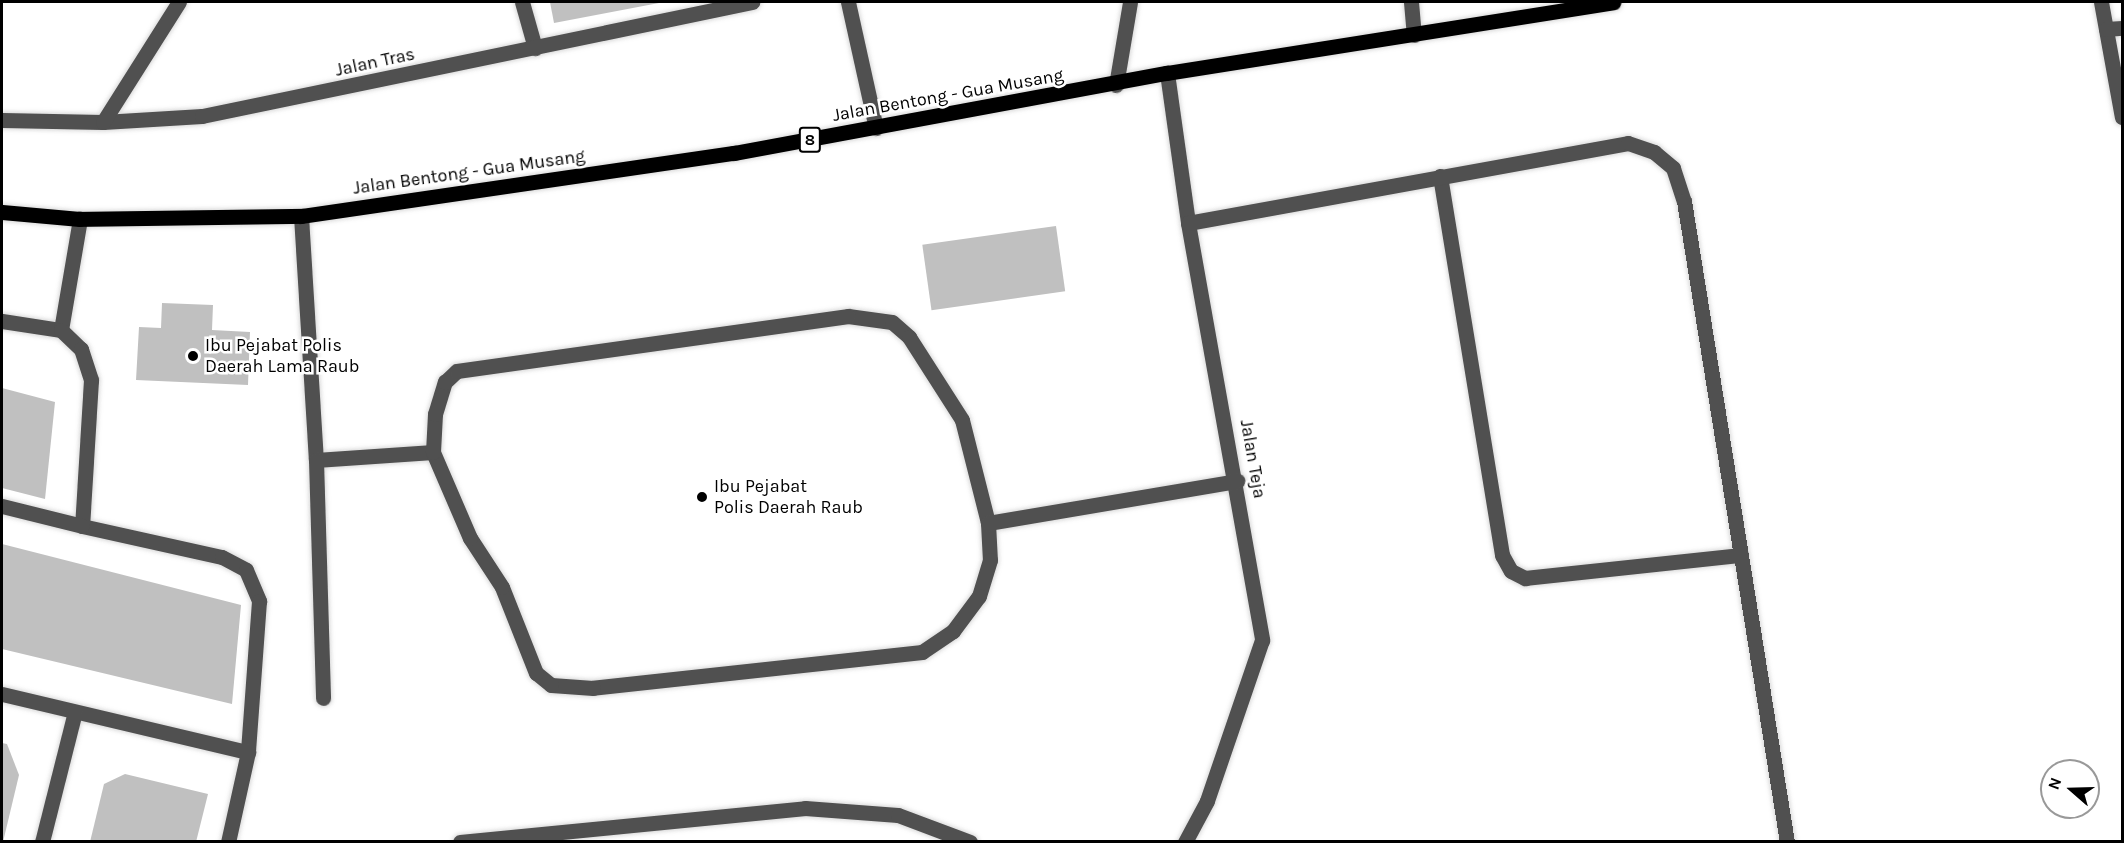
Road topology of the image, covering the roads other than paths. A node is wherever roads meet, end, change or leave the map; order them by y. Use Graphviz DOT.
graph roads {
  1 [pos="179,2"];
  2 [pos="522,2"];
  3 [pos="752,2"];
  4 [pos="848,2"];
  5 [pos="1130,2"];
  6 [pos="1411,2"];
  7 [pos="1613,2"];
  8 [pos="2101,2"];
  9 [pos="2106,28"];
  10 [pos="2122,28"];
  11 [pos="1414,35"];
  12 [pos="535,48"];
  13 [pos="1167,73"];
  14 [pos="1116,85"];
  15 [pos="2122,117"];
  16 [pos="2,120"];
  17 [pos="103,122"];
  18 [pos="876,128"];
  19 [pos="1440,176"];
  20 [pos="2,212"];
  21 [pos="301,216"];
  22 [pos="80,219"];
  23 [pos="1188,223"];
  24 [pos="2,321"];
  25 [pos="61,330"];
  26 [pos="432,452"];
  27 [pos="316,460"];
  28 [pos="1237,481"];
  29 [pos="2,506"];
  30 [pos="988,523"];
  31 [pos="82,526"];
  32 [pos="1741,555"];
  33 [pos="2,694"];
  34 [pos="323,698"];
  35 [pos="75,712"];
  36 [pos="248,752"];
  37 [pos="42,842"];
  38 [pos="228,842"];
  39 [pos="460,842"];
  40 [pos="970,842"];
  41 [pos="1185,842"];
  42 [pos="1787,842"];
  1 -- 17 [label="street"];
  2 -- 12 [label="street"];
  3 -- 12 [label="street, Jalan Tras"];
  4 -- 18 [label="street"];
  5 -- 14 [label="street"];
  6 -- 11 [label="street"];
  7 -- 11 [label="main road, Jalan Bentong - Gua Musang / 8"];
  8 -- 9 [label="street"];
  9 -- 10 [label="street"];
  9 -- 15 [label="street"];
  11 -- 13 [label="main road, Jalan Bentong - Gua Musang / 8"];
  12 -- 17 [label="street, Jalan Tras"];
  13 -- 14 [label="main road, Jalan Bentong - Gua Musang / 8"];
  13 -- 23 [label="street, Jalan Teja"];
  14 -- 18 [label="main road, Jalan Bentong - Gua Musang / 8"];
  16 -- 17 [label="street, Jalan Tras"];
  18 -- 21 [label="main road, Jalan Bentong - Gua Musang / 8"];
  19 -- 23 [label="street"];
  19 -- 32 [label="street"];
  19 -- 32 [label="street"];
  20 -- 22 [label="main road, Jalan Bentong - Gua Musang / 8"];
  21 -- 22 [label="main road, Jalan Bentong - Gua Musang / 8"];
  21 -- 27 [label="street"];
  22 -- 25 [label="street"];
  23 -- 28 [label="street, Jalan Teja"];
  24 -- 25 [label="street"];
  25 -- 31 [label="street"];
  26 -- 27 [label="street"];
  26 -- 30 [label="street"];
  26 -- 30 [label="street"];
  27 -- 34 [label="street"];
  28 -- 30 [label="street"];
  28 -- 41 [label="street, Jalan Teja"];
  29 -- 31 [label="street"];
  31 -- 36 [label="street"];
  32 -- 42 [label="street"];
  33 -- 35 [label="street"];
  35 -- 36 [label="street"];
  35 -- 37 [label="street"];
  36 -- 38 [label="street"];
  39 -- 40 [label="street"];
}
